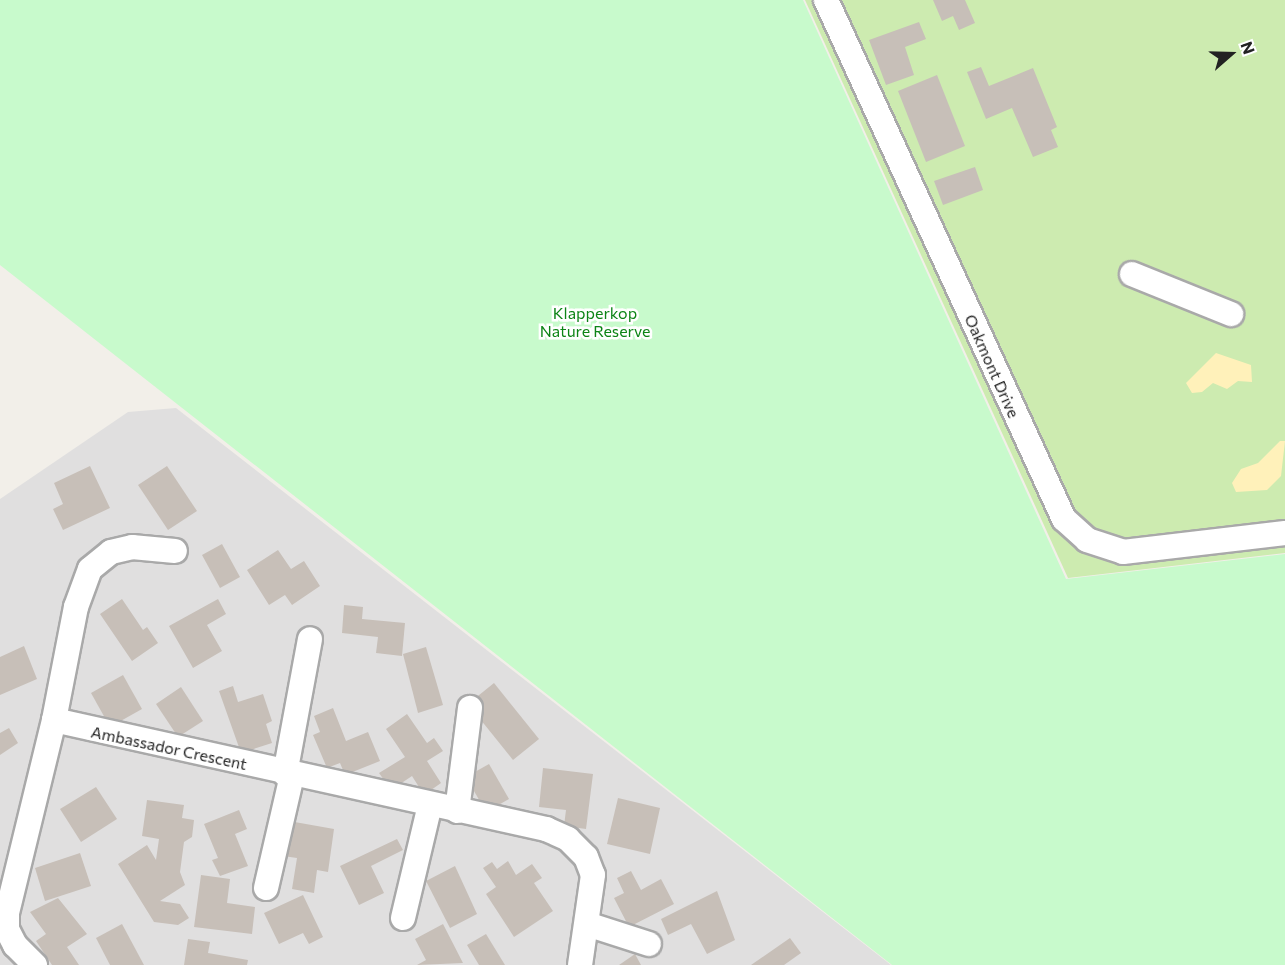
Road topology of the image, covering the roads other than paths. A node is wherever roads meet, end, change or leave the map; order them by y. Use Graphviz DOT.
graph roads {
  1 [pos="826,0"];
  2 [pos="1132,274"];
  3 [pos="1231,314"];
  4 [pos="1285,533"];
  5 [pos="175,551"];
  6 [pos="309,639"];
  7 [pos="470,708"];
  8 [pos="54,720"];
  9 [pos="289,775"];
  10 [pos="430,805"];
  11 [pos="457,811"];
  12 [pos="266,888"];
  13 [pos="403,918"];
  14 [pos="587,924"];
  15 [pos="649,944"];
  16 [pos="35,965"];
  17 [pos="580,965"];
  1 -- 4 [label="street, Oakmont Drive"];
  2 -- 3 [label="street"];
  5 -- 8 [label="street"];
  6 -- 9 [label="street"];
  7 -- 11 [label="street"];
  8 -- 9 [label="street, Ambassador Crescent"];
  8 -- 16 [label="street"];
  9 -- 10 [label="street, Ambassador Crescent"];
  9 -- 12 [label="street"];
  10 -- 11 [label="street, Ambassador Crescent"];
  10 -- 13 [label="street"];
  11 -- 14 [label="street, Ambassador Crescent"];
  14 -- 15 [label="street"];
  14 -- 17 [label="street, Ambassador Crescent"];
}
